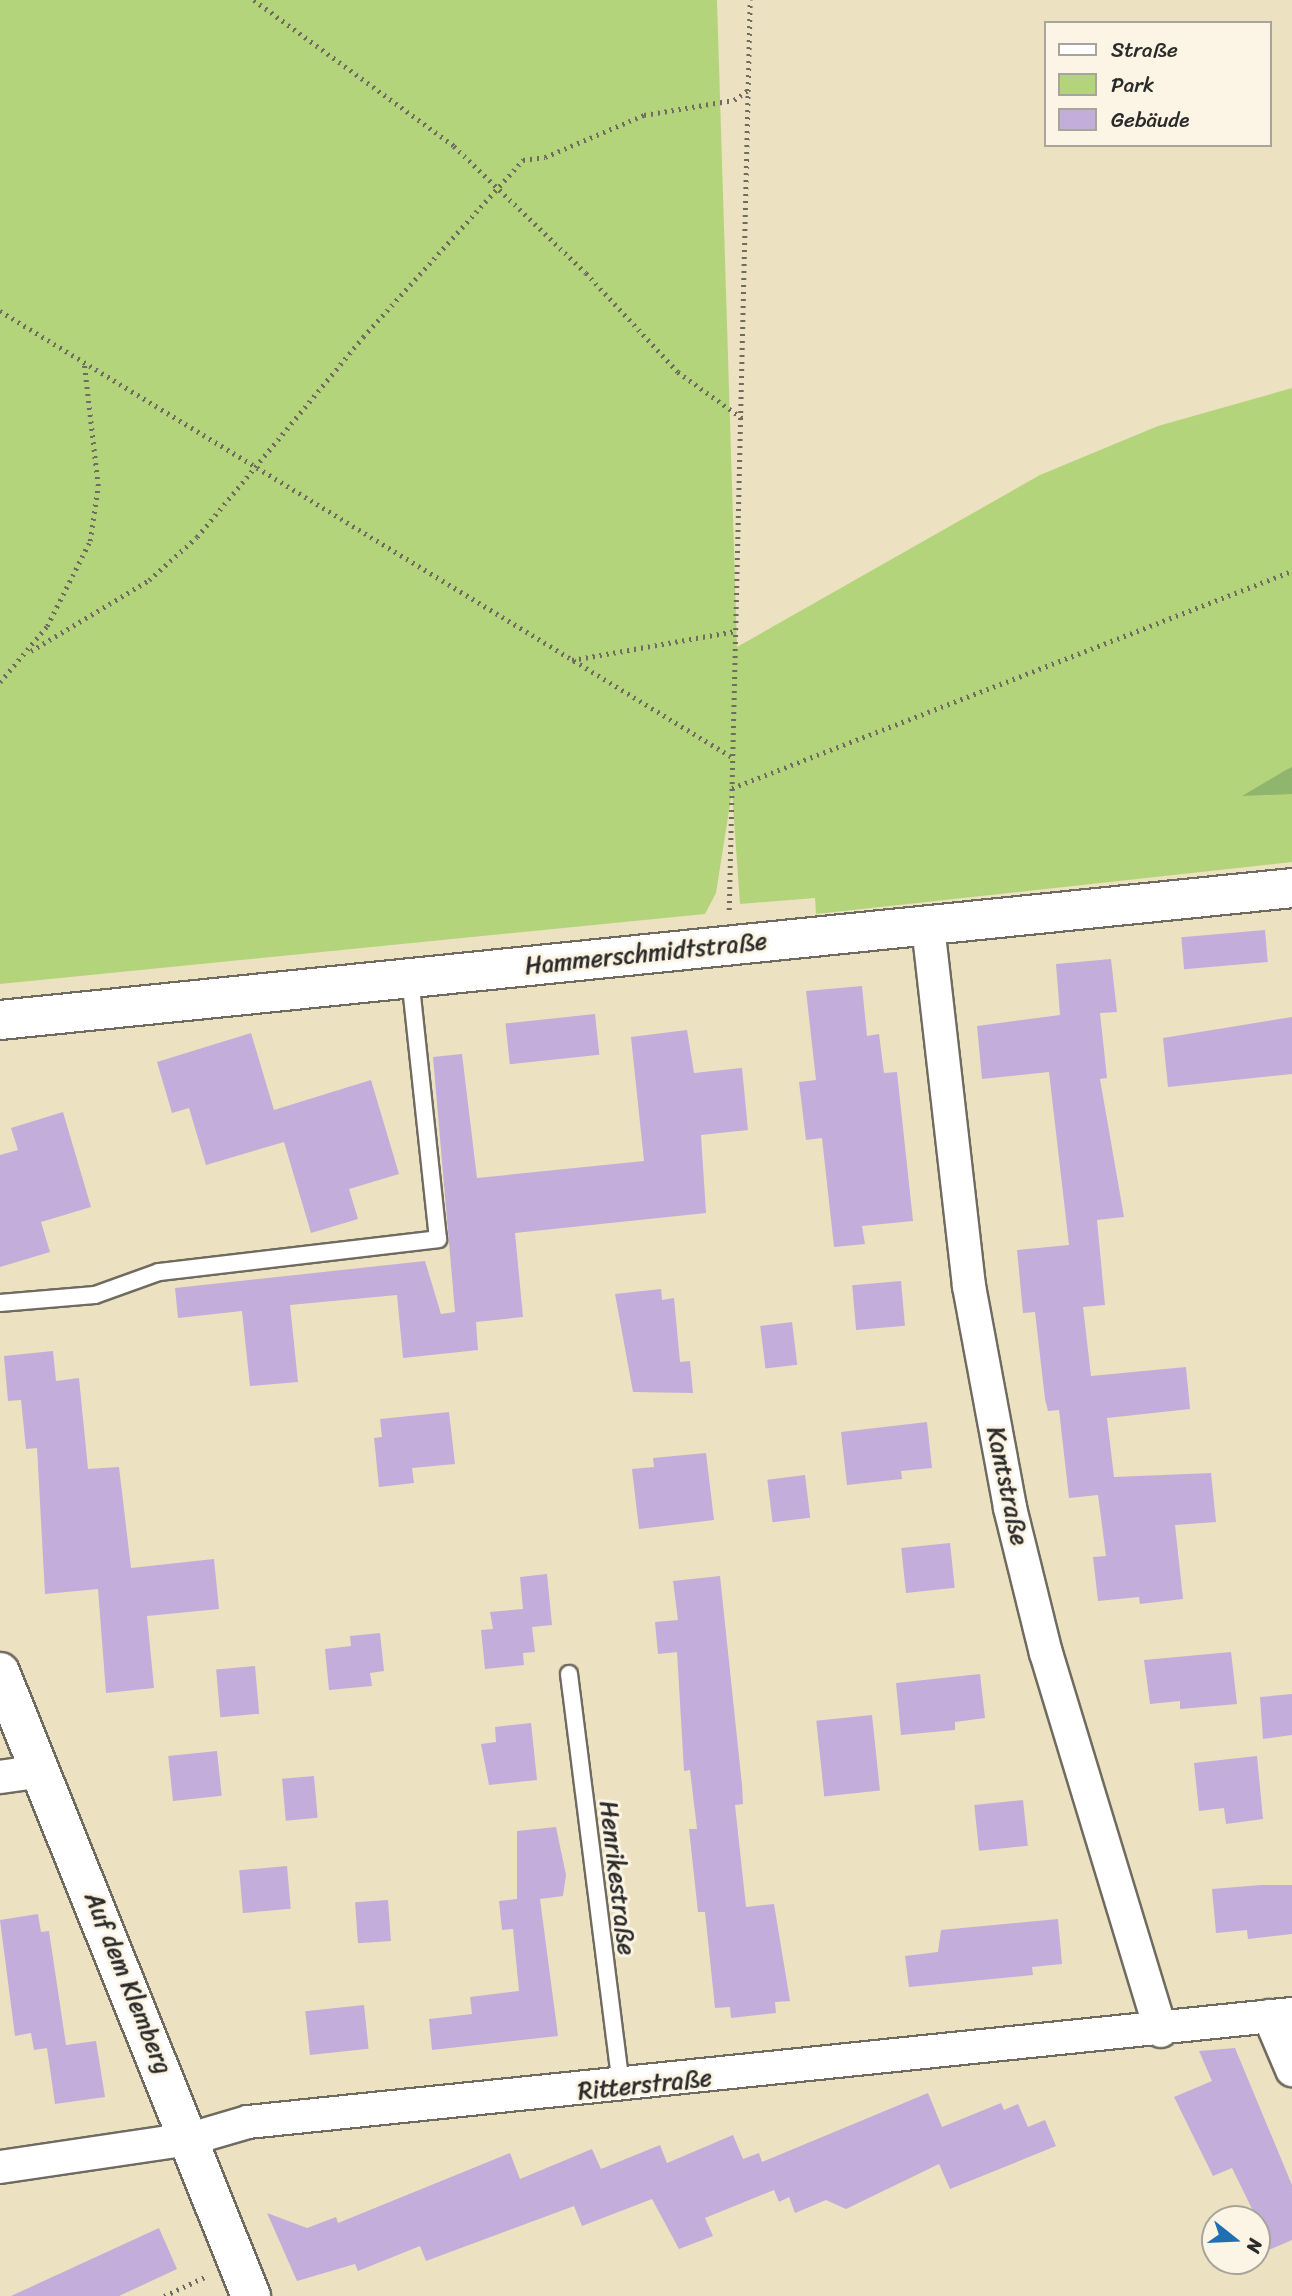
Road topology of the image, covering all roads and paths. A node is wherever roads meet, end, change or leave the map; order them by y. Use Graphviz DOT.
graph roads {
  1 [pos="254,0"];
  2 [pos="750,0"];
  3 [pos="748,91"];
  4 [pos="496,185"];
  5 [pos="0,311"];
  6 [pos="83,362"];
  7 [pos="741,418"];
  8 [pos="255,466"];
  9 [pos="1292,571"];
  10 [pos="737,631"];
  11 [pos="31,651"];
  12 [pos="572,660"];
  13 [pos="0,682"];
  14 [pos="733,758"];
  15 [pos="732,788"];
  16 [pos="1292,888"];
  17 [pos="928,926"];
  18 [pos="728,946"];
  19 [pos="410,978"];
  20 [pos="0,1020"];
  21 [pos="0,1303"];
  22 [pos="0,1672"];
  23 [pos="569,1674"];
  24 [pos="42,1771"];
  25 [pos="0,1777"];
  26 [pos="1280,2015"];
  27 [pos="1161,2031"];
  28 [pos="1292,2070"];
  29 [pos="621,2088"];
  30 [pos="190,2139"];
  31 [pos="0,2167"];
  32 [pos="251,2296"];
  1 -- 4 [label="path"];
  2 -- 3 [label="path"];
  3 -- 4 [label="path"];
  3 -- 7 [label="path"];
  4 -- 7 [label="path"];
  4 -- 8 [label="path"];
  5 -- 6 [label="path"];
  6 -- 8 [label="path"];
  6 -- 11 [label="path"];
  7 -- 10 [label="path"];
  8 -- 11 [label="path"];
  8 -- 12 [label="path"];
  9 -- 15 [label="path"];
  10 -- 12 [label="path"];
  10 -- 14 [label="path"];
  11 -- 13 [label="path"];
  12 -- 14 [label="path"];
  14 -- 15 [label="path"];
  15 -- 18 [label="path"];
  16 -- 17 [label="street, Hammerschmidtstraße"];
  17 -- 18 [label="street, Hammerschmidtstraße"];
  17 -- 27 [label="street, Kantstraße"];
  18 -- 19 [label="street, Hammerschmidtstraße"];
  19 -- 20 [label="street, Hammerschmidtstraße"];
  19 -- 21 [label="lane"];
  22 -- 24 [label="street, Auf dem Klemberg"];
  23 -- 29 [label="lane, Henrikestraße"];
  24 -- 25 [label="street"];
  24 -- 30 [label="street, Auf dem Klemberg"];
  26 -- 27 [label="street, Ritterstraße"];
  26 -- 28 [label="street"];
  27 -- 29 [label="street, Ritterstraße"];
  29 -- 30 [label="street, Ritterstraße"];
  30 -- 31 [label="street, Ritterstraße"];
  30 -- 32 [label="street, Auf dem Klemberg"];
}
